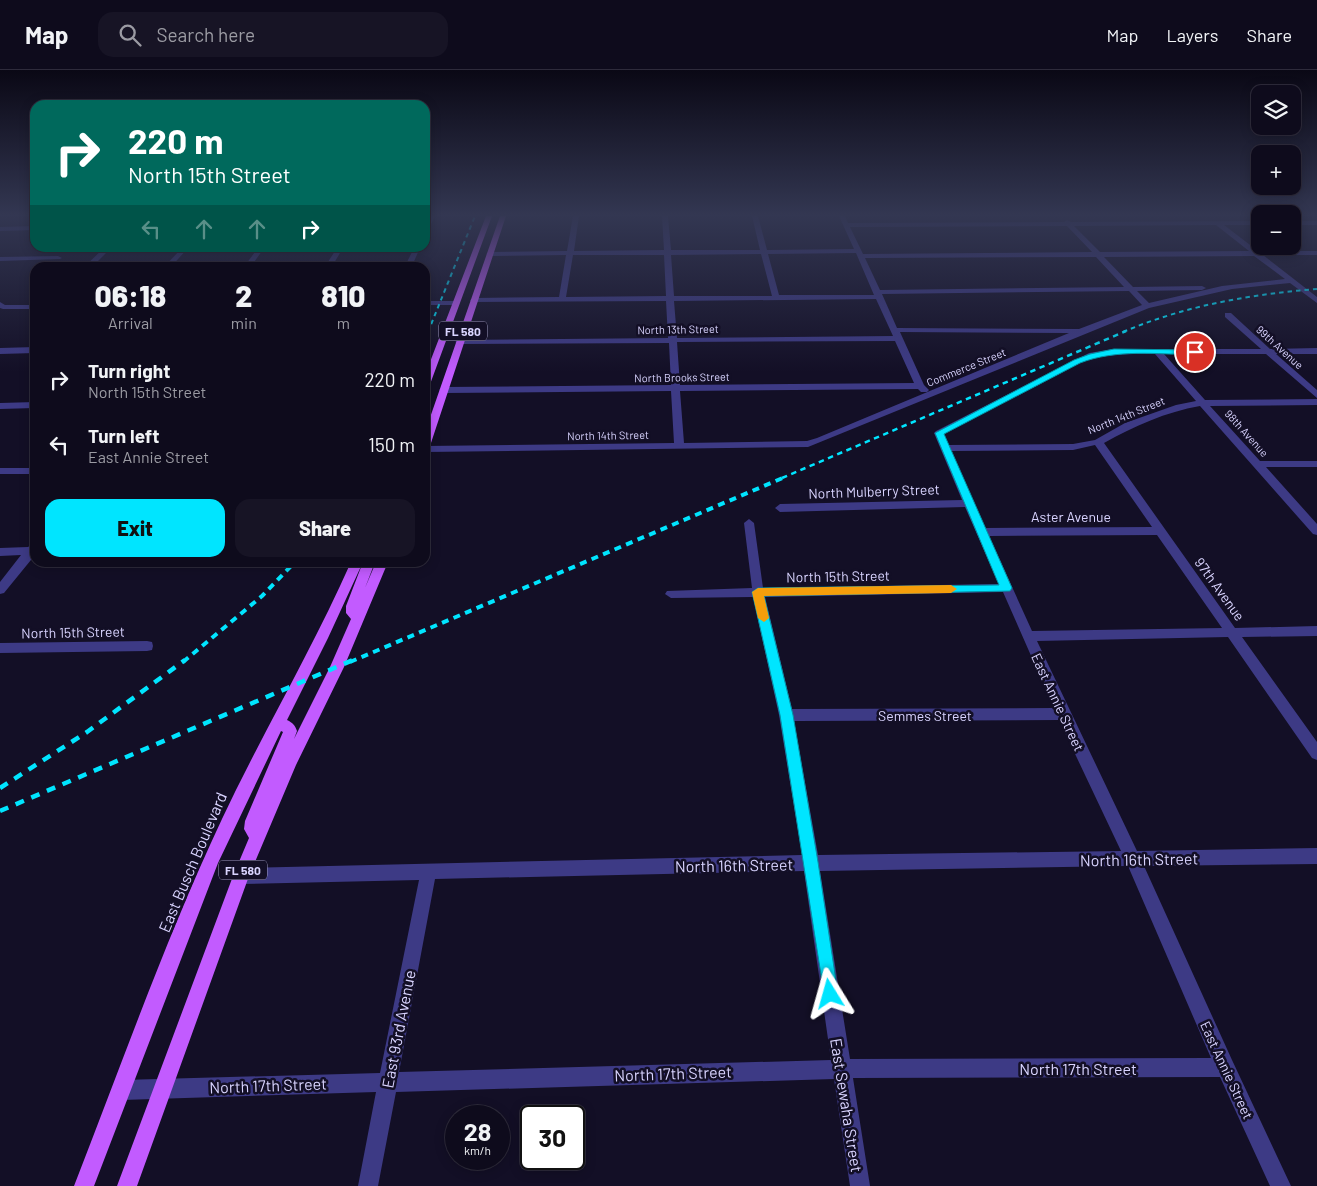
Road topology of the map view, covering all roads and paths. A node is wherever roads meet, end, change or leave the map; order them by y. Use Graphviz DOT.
graph roads {
  1 [pos="470,268"];
  2 [pos="474,268"];
  3 [pos="485,268"];
  4 [pos="567,268"];
  5 [pos="669,268"];
  6 [pos="768,268"];
  7 [pos="866,268"];
  8 [pos="1111,268"];
  9 [pos="1275,268"];
  10 [pos="1291,281"];
  11 [pos="1229,288"];
  12 [pos="1131,289"];
  13 [pos="878,294"];
  14 [pos="670,298"];
  15 [pos="776,298"];
  16 [pos="474,300"];
  17 [pos="562,300"];
  18 [pos="1317,301"];
  19 [pos="430,303"];
  20 [pos="456,303"];
  21 [pos="30,306"];
  22 [pos="1147,306"];
  23 [pos="1,307"];
  24 [pos="1228,315"];
  25 [pos="1082,331"];
  26 [pos="444,334"];
  27 [pos="896,334"];
  28 [pos="673,340"];
  29 [pos="459,342"];
  30 [pos="30,350"];
  31 [pos="0,351"];
  32 [pos="1317,351"];
  33 [pos="1269,352"];
  34 [pos="1158,353"];
  35 [pos="430,373"];
  36 [pos="920,386"];
  37 [pos="676,389"];
  38 [pos="444,390"];
  39 [pos="928,394"];
  40 [pos="1317,395"];
  41 [pos="1317,402"];
  42 [pos="1202,403"];
  43 [pos="0,406"];
  44 [pos="30,406"];
  45 [pos="430,433"];
  46 [pos="1098,442"];
  47 [pos="792,445"];
  48 [pos="679,446"];
  49 [pos="430,448"];
  50 [pos="944,448"];
  51 [pos="1258,464"];
  52 [pos="1317,464"];
  53 [pos="0,471"];
  54 [pos="30,471"];
  55 [pos="969,503"];
  56 [pos="780,508"];
  57 [pos="749,522"];
  58 [pos="1160,531"];
  59 [pos="1317,531"];
  60 [pos="982,532"];
  61 [pos="30,549"];
  62 [pos="0,552"];
  63 [pos="30,554"];
  64 [pos="355,567"];
  65 [pos="367,567"];
  66 [pos="380,567"];
  67 [pos="1006,588"];
  68 [pos="0,590"];
  69 [pos="758,592"];
  70 [pos="671,594"];
  71 [pos="359,618"];
  72 [pos="1317,631"];
  73 [pos="1234,633"];
  74 [pos="1028,636"];
  75 [pos="147,646"];
  76 [pos="0,648"];
  77 [pos="1063,714"];
  78 [pos="786,715"];
  79 [pos="278,723"];
  80 [pos="1317,754"];
  81 [pos="258,837"];
  82 [pos="1317,856"];
  83 [pos="1133,860"];
  84 [pos="811,862"];
  85 [pos="428,872"];
  86 [pos="241,876"];
  87 [pos="1225,1067"];
  88 [pos="841,1069"];
  89 [pos="388,1081"];
  90 [pos="162,1089"];
  91 [pos="122,1090"];
  92 [pos="84,1186"];
  93 [pos="127,1186"];
  94 [pos="368,1186"];
  95 [pos="860,1186"];
  96 [pos="1281,1186"];
  1 -- 20 [label="main road, FL 580"];
  2 -- 16 [label="main road"];
  3 -- 16 [label="main road, FL 580"];
  4 -- 17 [label="street"];
  5 -- 14 [label="street"];
  6 -- 15 [label="street"];
  7 -- 13 [label="street"];
  8 -- 12 [label="street"];
  9 -- 10 [label="street"];
  10 -- 11 [label="street"];
  10 -- 18 [label="street"];
  11 -- 12 [label="street"];
  11 -- 22 [label="street, Commerce Street"];
  12 -- 13 [label="street"];
  12 -- 22 [label="street"];
  13 -- 15 [label="street"];
  13 -- 27 [label="street"];
  14 -- 15 [label="street"];
  14 -- 17 [label="street"];
  14 -- 28 [label="street"];
  16 -- 17 [label="street"];
  16 -- 29 [label="main road, FL 580"];
  19 -- 20 [label="street"];
  20 -- 26 [label="main road, FL 580"];
  20 -- 29 [label="main road"];
  21 -- 23 [label="street"];
  22 -- 25 [label="street, Commerce Street"];
  24 -- 33 [label="street, 99th Avenue"];
  25 -- 27 [label="street, North 13th Street"];
  25 -- 39 [label="street, Commerce Street"];
  26 -- 35 [label="main road, FL 580"];
  26 -- 38 [label="main road"];
  27 -- 28 [label="street, North 13th Street"];
  27 -- 36 [label="street"];
  28 -- 29 [label="street, North 13th Street"];
  28 -- 37 [label="street"];
  29 -- 38 [label="main road, FL 580"];
  30 -- 31 [label="street"];
  32 -- 33 [label="street"];
  33 -- 34 [label="street"];
  33 -- 40 [label="street, 99th Avenue"];
  34 -- 42 [label="street, 98th Avenue"];
  34 -- 50 [label="street"];
  36 -- 37 [label="street, North Brooks Street"];
  36 -- 39 [label="street"];
  37 -- 38 [label="street, North Brooks Street"];
  37 -- 48 [label="street"];
  38 -- 45 [label="main road, FL 580"];
  39 -- 47 [label="street, Commerce Street"];
  41 -- 42 [label="street, North 14th Street"];
  42 -- 46 [label="street, North 14th Street"];
  42 -- 51 [label="street, 98th Avenue"];
  43 -- 44 [label="street"];
  46 -- 50 [label="street, North 14th Street"];
  46 -- 58 [label="street, 97th Avenue"];
  47 -- 48 [label="street, North 14th Street"];
  48 -- 49 [label="street, North 14th Street"];
  50 -- 55 [label="street, East Annie Street"];
  51 -- 52 [label="street"];
  51 -- 59 [label="street, 98th Avenue"];
  53 -- 54 [label="street"];
  55 -- 56 [label="street, North Mulberry Street"];
  55 -- 60 [label="street, East Annie Street"];
  57 -- 69 [label="street, East Sewaha Street"];
  58 -- 60 [label="street, Aster Avenue"];
  58 -- 73 [label="street, 97th Avenue"];
  60 -- 67 [label="street, East Annie Street"];
  61 -- 62 [label="street"];
  63 -- 68 [label="street"];
  64 -- 79 [label="main road, East Busch Boulevard / FL 580"];
  65 -- 71 [label="main road"];
  66 -- 71 [label="main road, FL 580"];
  67 -- 69 [label="street, North 15th Street"];
  67 -- 74 [label="street, East Annie Street"];
  69 -- 70 [label="street, North 15th Street"];
  69 -- 78 [label="street, East Sewaha Street"];
  71 -- 81 [label="main road, FL 580"];
  72 -- 73 [label="street"];
  73 -- 74 [label="street"];
  73 -- 80 [label="street, 97th Avenue"];
  74 -- 77 [label="street, East Annie Street"];
  75 -- 76 [label="street, North 15th Street"];
  77 -- 78 [label="street, Semmes Street"];
  77 -- 83 [label="street, East Annie Street"];
  78 -- 84 [label="street, East Sewaha Street"];
  79 -- 81 [label="main road"];
  79 -- 91 [label="main road, East Busch Boulevard / FL 580"];
  81 -- 86 [label="main road, FL 580"];
  82 -- 83 [label="street, North 16th Street"];
  83 -- 84 [label="street, North 16th Street"];
  83 -- 87 [label="street, East Annie Street"];
  84 -- 85 [label="street, North 16th Street"];
  84 -- 88 [label="street, East Sewaha Street"];
  85 -- 86 [label="street, North 16th Street"];
  85 -- 89 [label="street, East 93rd Avenue"];
  86 -- 90 [label="main road, FL 580"];
  87 -- 88 [label="street, North 17th Street"];
  87 -- 96 [label="street, East Annie Street"];
  88 -- 89 [label="street, North 17th Street"];
  88 -- 95 [label="street, East Sewaha Street"];
  89 -- 90 [label="street, North 17th Street"];
  89 -- 94 [label="street, East 93rd Avenue"];
  90 -- 91 [label="street, North 17th Street"];
  90 -- 93 [label="main road, FL 580"];
  91 -- 92 [label="main road, East Busch Boulevard / FL 580"];
}
